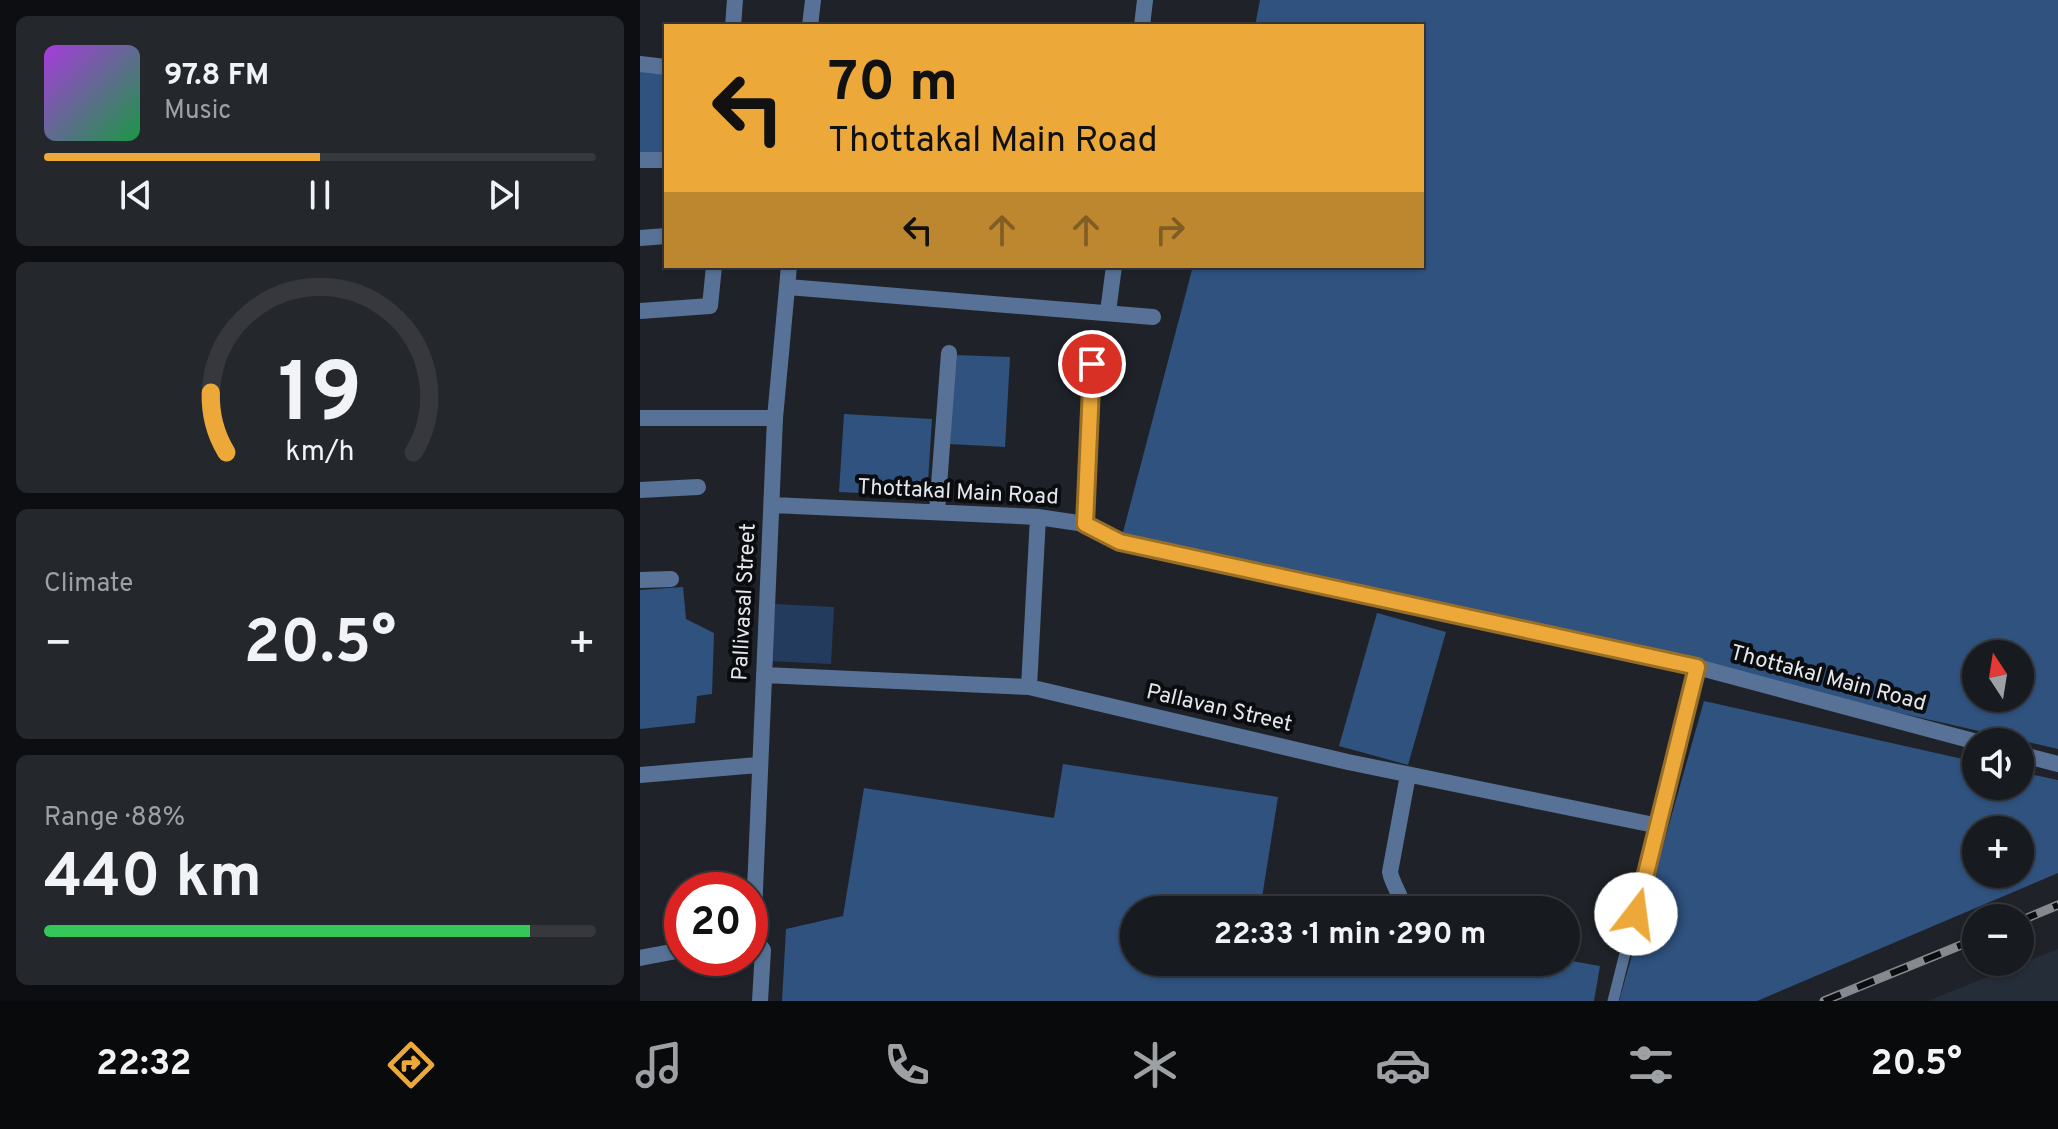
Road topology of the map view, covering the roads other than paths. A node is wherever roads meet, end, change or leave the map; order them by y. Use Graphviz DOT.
graph roads {
  1 [pos="735,0"];
  2 [pos="813,0"];
  3 [pos="1145,0"];
  4 [pos="733,24"];
  5 [pos="810,24"];
  6 [pos="1142,24"];
  7 [pos="640,64"];
  8 [pos="664,67"];
  9 [pos="640,160"];
  10 [pos="664,160"];
  11 [pos="664,236"];
  12 [pos="640,238"];
  13 [pos="714,268"];
  14 [pos="789,268"];
  15 [pos="1114,268"];
  16 [pos="788,287"];
  17 [pos="640,311"];
  18 [pos="1108,312"];
  19 [pos="1153,317"];
  20 [pos="949,353"];
  21 [pos="1092,364"];
  22 [pos="640,418"];
  23 [pos="775,418"];
  24 [pos="698,487"];
  25 [pos="640,490"];
  26 [pos="772,505"];
  27 [pos="937,512"];
  28 [pos="1038,517"];
  29 [pos="1085,524"];
  30 [pos="671,579"];
  31 [pos="640,580"];
  32 [pos="1697,667"];
  33 [pos="764,675"];
  34 [pos="1029,687"];
  35 [pos="1962,738"];
  36 [pos="2034,758"];
  37 [pos="2058,764"];
  38 [pos="758,765"];
  39 [pos="640,775"];
  40 [pos="1408,775"];
  41 [pos="1659,826"];
  42 [pos="754,872"];
  43 [pos="1402,896"];
  44 [pos="664,953"];
  45 [pos="640,958"];
  46 [pos="761,976"];
  47 [pos="760,1001"];
  48 [pos="1613,1001"];
  1 -- 4 [label="street"];
  2 -- 5 [label="street"];
  3 -- 6 [label="street"];
  7 -- 8 [label="street"];
  9 -- 10 [label="street"];
  11 -- 12 [label="street"];
  13 -- 17 [label="street"];
  14 -- 16 [label="street, Pallivasal Street"];
  15 -- 18 [label="street"];
  16 -- 18 [label="street"];
  16 -- 23 [label="street, Pallivasal Street"];
  18 -- 19 [label="street"];
  20 -- 27 [label="street"];
  21 -- 29 [label="street"];
  22 -- 23 [label="street"];
  23 -- 26 [label="street, Pallivasal Street"];
  24 -- 25 [label="street"];
  26 -- 27 [label="street, Thottakal Main Road"];
  26 -- 33 [label="street, Pallivasal Street"];
  27 -- 28 [label="street, Thottakal Main Road"];
  28 -- 29 [label="street, Thottakal Main Road"];
  28 -- 34 [label="street"];
  29 -- 32 [label="street, Thottakal Main Road"];
  30 -- 31 [label="street"];
  32 -- 35 [label="street, Thottakal Main Road"];
  32 -- 41 [label="lane"];
  33 -- 34 [label="street, Pallavan Street"];
  33 -- 38 [label="street, Pallivasal Street"];
  34 -- 40 [label="street, Pallavan Street"];
  36 -- 37 [label="street"];
  38 -- 39 [label="street"];
  38 -- 42 [label="street, Pallivasal Street"];
  40 -- 41 [label="street, Pallavan Street"];
  40 -- 43 [label="street"];
  41 -- 48 [label="lane"];
  44 -- 45 [label="street"];
  46 -- 47 [label="street, Pallivasal Street"];
}
